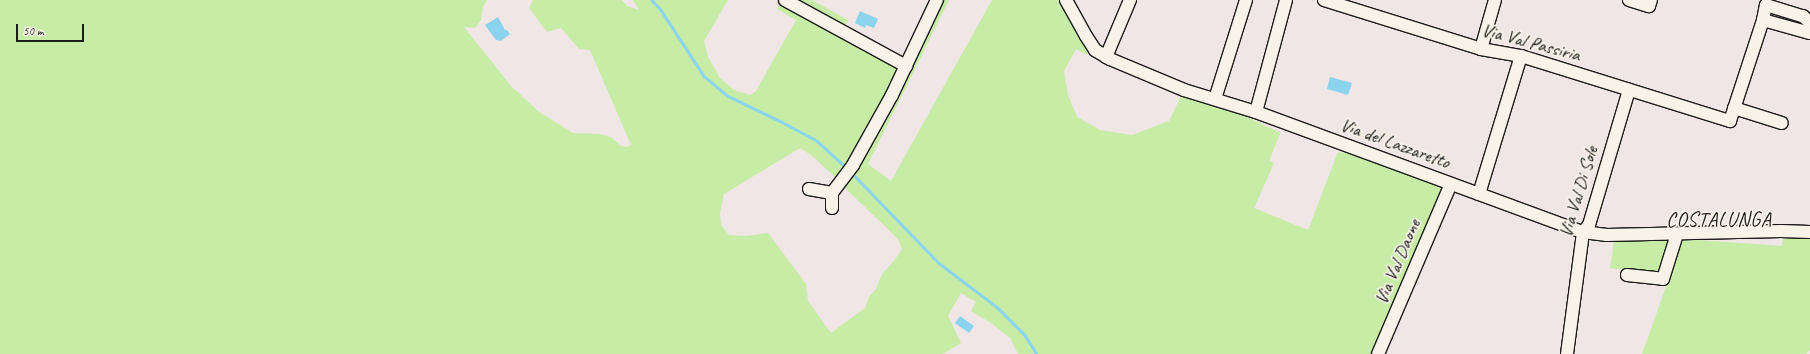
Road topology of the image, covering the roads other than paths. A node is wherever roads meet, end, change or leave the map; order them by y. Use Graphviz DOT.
graph roads {
  1 [pos="785,0"];
  2 [pos="937,0"];
  3 [pos="1066,0"];
  4 [pos="1130,0"];
  5 [pos="1246,0"];
  6 [pos="1286,0"];
  7 [pos="1324,0"];
  8 [pos="1495,0"];
  9 [pos="1629,0"];
  10 [pos="1651,0"];
  11 [pos="1763,20"];
  12 [pos="1810,23"];
  13 [pos="1810,33"];
  14 [pos="1481,49"];
  15 [pos="1521,56"];
  16 [pos="1106,57"];
  17 [pos="906,66"];
  18 [pos="1629,90"];
  19 [pos="1215,99"];
  20 [pos="1734,108"];
  21 [pos="1256,112"];
  22 [pos="1782,123"];
  23 [pos="1451,184"];
  24 [pos="809,189"];
  25 [pos="832,193"];
  26 [pos="1479,194"];
  27 [pos="832,208"];
  28 [pos="1583,232"];
  29 [pos="1810,232"];
  30 [pos="1677,234"];
  31 [pos="1627,275"];
  32 [pos="1378,354"];
  33 [pos="1567,354"];
  1 -- 17 [label="street"];
  2 -- 17 [label="street"];
  3 -- 16 [label="street, Via del Lazzaretto"];
  4 -- 16 [label="street"];
  5 -- 19 [label="street"];
  6 -- 21 [label="street"];
  7 -- 14 [label="street, Via Val Passiria"];
  8 -- 14 [label="street"];
  9 -- 10 [label="street"];
  11 -- 12 [label="street"];
  11 -- 13 [label="street"];
  11 -- 20 [label="street"];
  14 -- 15 [label="street, Via Val Passiria"];
  15 -- 18 [label="street, Via Val Passiria"];
  15 -- 26 [label="street"];
  16 -- 19 [label="street, Via del Lazzaretto"];
  17 -- 25 [label="street"];
  18 -- 20 [label="street, Via Val Passiria"];
  18 -- 28 [label="street, Via Val Di Sole"];
  19 -- 21 [label="street, Via del Lazzaretto"];
  20 -- 22 [label="street"];
  21 -- 23 [label="street, Via del Lazzaretto"];
  23 -- 26 [label="street, Via del Lazzaretto"];
  23 -- 32 [label="street, Via Val Daone"];
  24 -- 25 [label="street"];
  25 -- 27 [label="street"];
  26 -- 28 [label="street, Via del Lazzaretto"];
  28 -- 30 [label="street, Via del Lazzaretto"];
  28 -- 33 [label="street, Via Val Di Sole"];
  29 -- 30 [label="street, Via del Lazzaretto"];
  30 -- 31 [label="street"];
}
